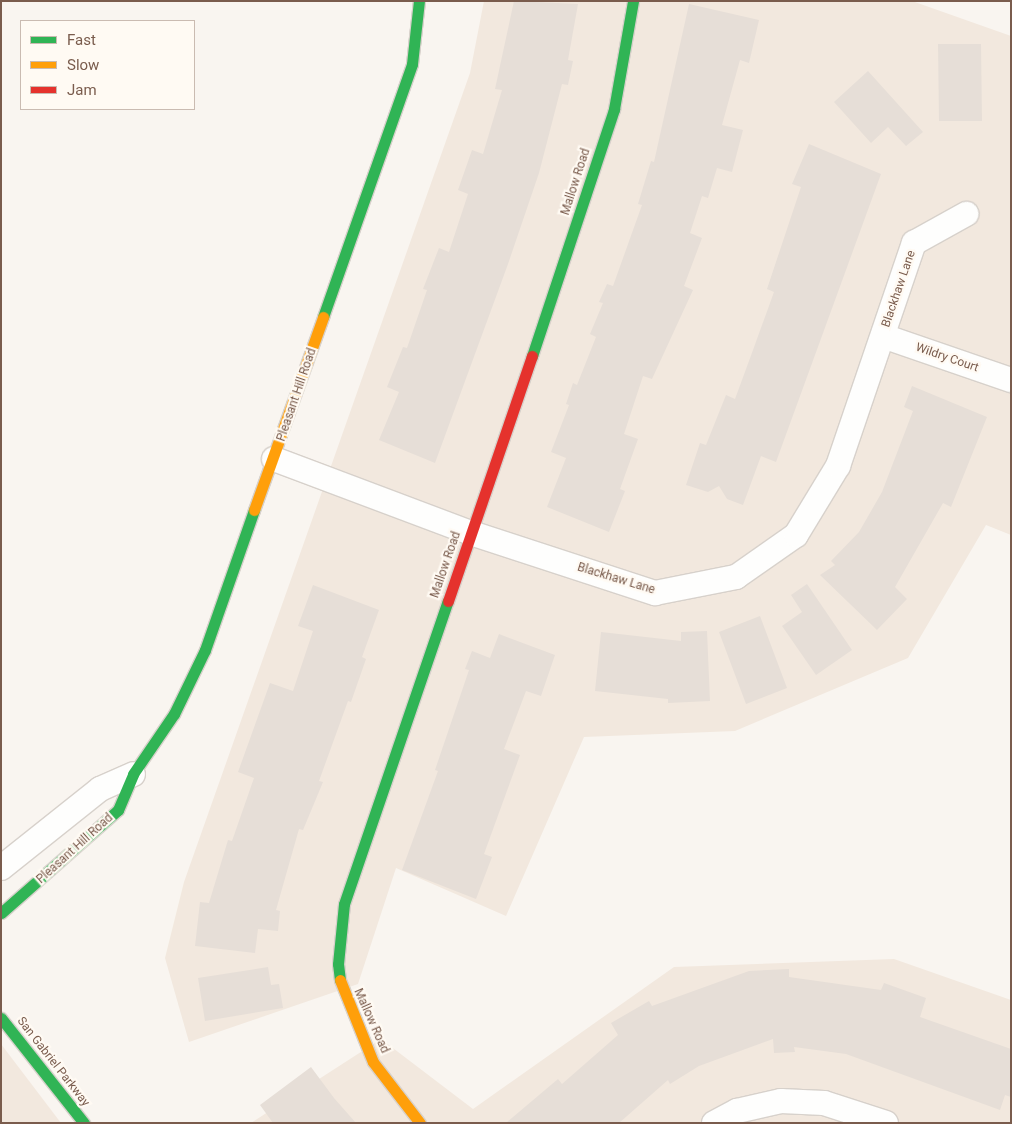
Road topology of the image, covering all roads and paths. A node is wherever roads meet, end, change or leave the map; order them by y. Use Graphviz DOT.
graph roads {
  1 [pos="419,1"];
  2 [pos="633,1"];
  3 [pos="966,214"];
  4 [pos="883,336"];
  5 [pos="1011,380"];
  6 [pos="274,459"];
  7 [pos="471,533"];
  8 [pos="133,774"];
  9 [pos="1,868"];
  10 [pos="1,913"];
  11 [pos="1,1018"];
  12 [pos="84,1123"];
  13 [pos="420,1123"];
  14 [pos="714,1123"];
  15 [pos="886,1123"];
  1 -- 6 [label="street, Pleasant Hill Road"];
  2 -- 7 [label="street, Mallow Road"];
  3 -- 4 [label="street, Blackhaw Lane"];
  4 -- 5 [label="street, Wildry Court"];
  4 -- 7 [label="street, Blackhaw Lane"];
  6 -- 7 [label="street, Blackhaw Lane"];
  6 -- 8 [label="street, Pleasant Hill Road"];
  7 -- 13 [label="street, Mallow Road"];
  8 -- 9 [label="street"];
  8 -- 10 [label="street, Pleasant Hill Road"];
  11 -- 12 [label="street, San Gabriel Parkway"];
  14 -- 15 [label="street"];
}
